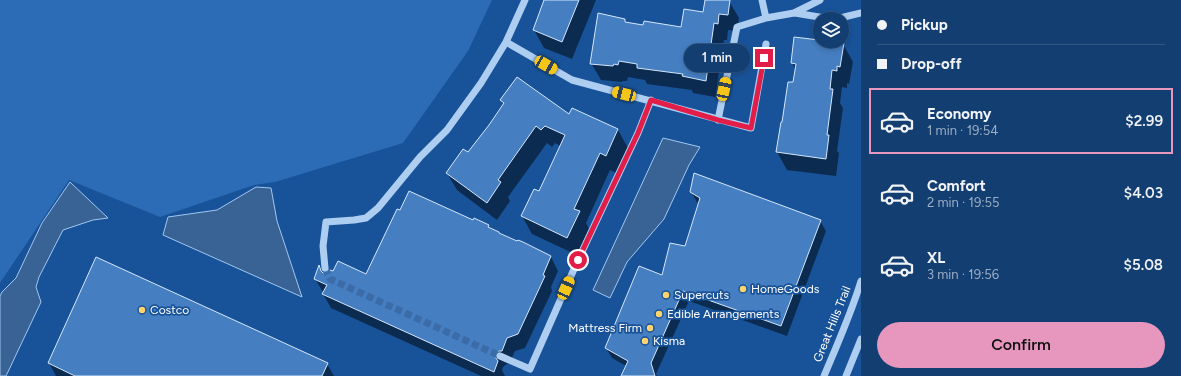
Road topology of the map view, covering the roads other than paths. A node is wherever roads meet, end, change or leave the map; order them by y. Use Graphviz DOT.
graph roads {
  1 [pos="525,0"];
  2 [pos="762,0"];
  3 [pos="820,0"];
  4 [pos="794,13"];
  5 [pos="861,13"];
  6 [pos="766,18"];
  7 [pos="506,42"];
  8 [pos="766,44"];
  9 [pos="651,100"];
  10 [pos="718,120"];
  11 [pos="325,268"];
  12 [pos="861,281"];
  13 [pos="861,339"];
  14 [pos="500,356"];
  15 [pos="824,376"];
  16 [pos="846,376"];
  1 -- 7 [label="street"];
  2 -- 6 [label="street"];
  3 -- 4 [label="street"];
  4 -- 5 [label="street"];
  4 -- 6 [label="street"];
  6 -- 10 [label="street"];
  7 -- 9 [label="street"];
  7 -- 11 [label="street"];
  8 -- 10 [label="street"];
  9 -- 10 [label="street"];
  9 -- 14 [label="street"];
  12 -- 15 [label="street, Great Hills Trail"];
  13 -- 16 [label="street"];
}
